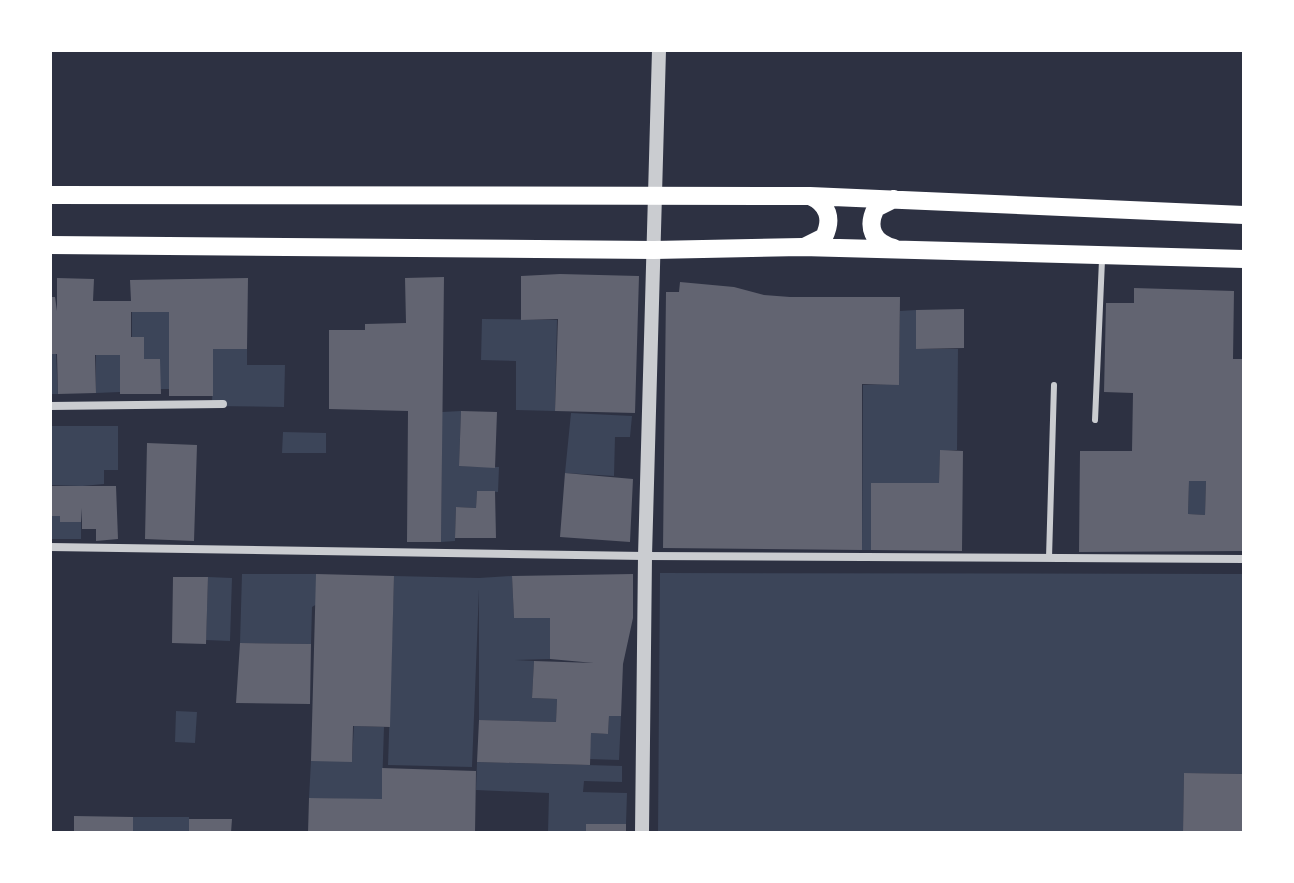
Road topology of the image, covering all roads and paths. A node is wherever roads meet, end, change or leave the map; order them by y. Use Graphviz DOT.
graph roads {
  1 [pos="659,50"];
  2 [pos="50,195"];
  3 [pos="810,196"];
  4 [pos="656,197"];
  5 [pos="897,199"];
  6 [pos="1244,215"];
  7 [pos="50,245"];
  8 [pos="802,247"];
  9 [pos="897,248"];
  10 [pos="654,250"];
  11 [pos="1102,256"];
  12 [pos="1244,259"];
  13 [pos="1054,385"];
  14 [pos="223,404"];
  15 [pos="50,406"];
  16 [pos="1095,420"];
  17 [pos="50,547"];
  18 [pos="645,556"];
  19 [pos="1049,558"];
  20 [pos="1244,559"];
  21 [pos="642,833"];
  1 -- 4 [label="street"];
  2 -- 4 [label="main road"];
  3 -- 4 [label="main road"];
  3 -- 5 [label="main road"];
  3 -- 8 [label="main road"];
  4 -- 10 [label="street"];
  5 -- 6 [label="main road"];
  5 -- 9 [label="main road"];
  7 -- 10 [label="main road"];
  8 -- 9 [label="main road"];
  8 -- 10 [label="main road"];
  9 -- 11 [label="main road"];
  10 -- 18 [label="street"];
  11 -- 12 [label="main road"];
  11 -- 16 [label="lane"];
  13 -- 19 [label="lane"];
  14 -- 15 [label="street"];
  17 -- 18 [label="street"];
  18 -- 19 [label="street"];
  18 -- 21 [label="street"];
  19 -- 20 [label="street"];
}
